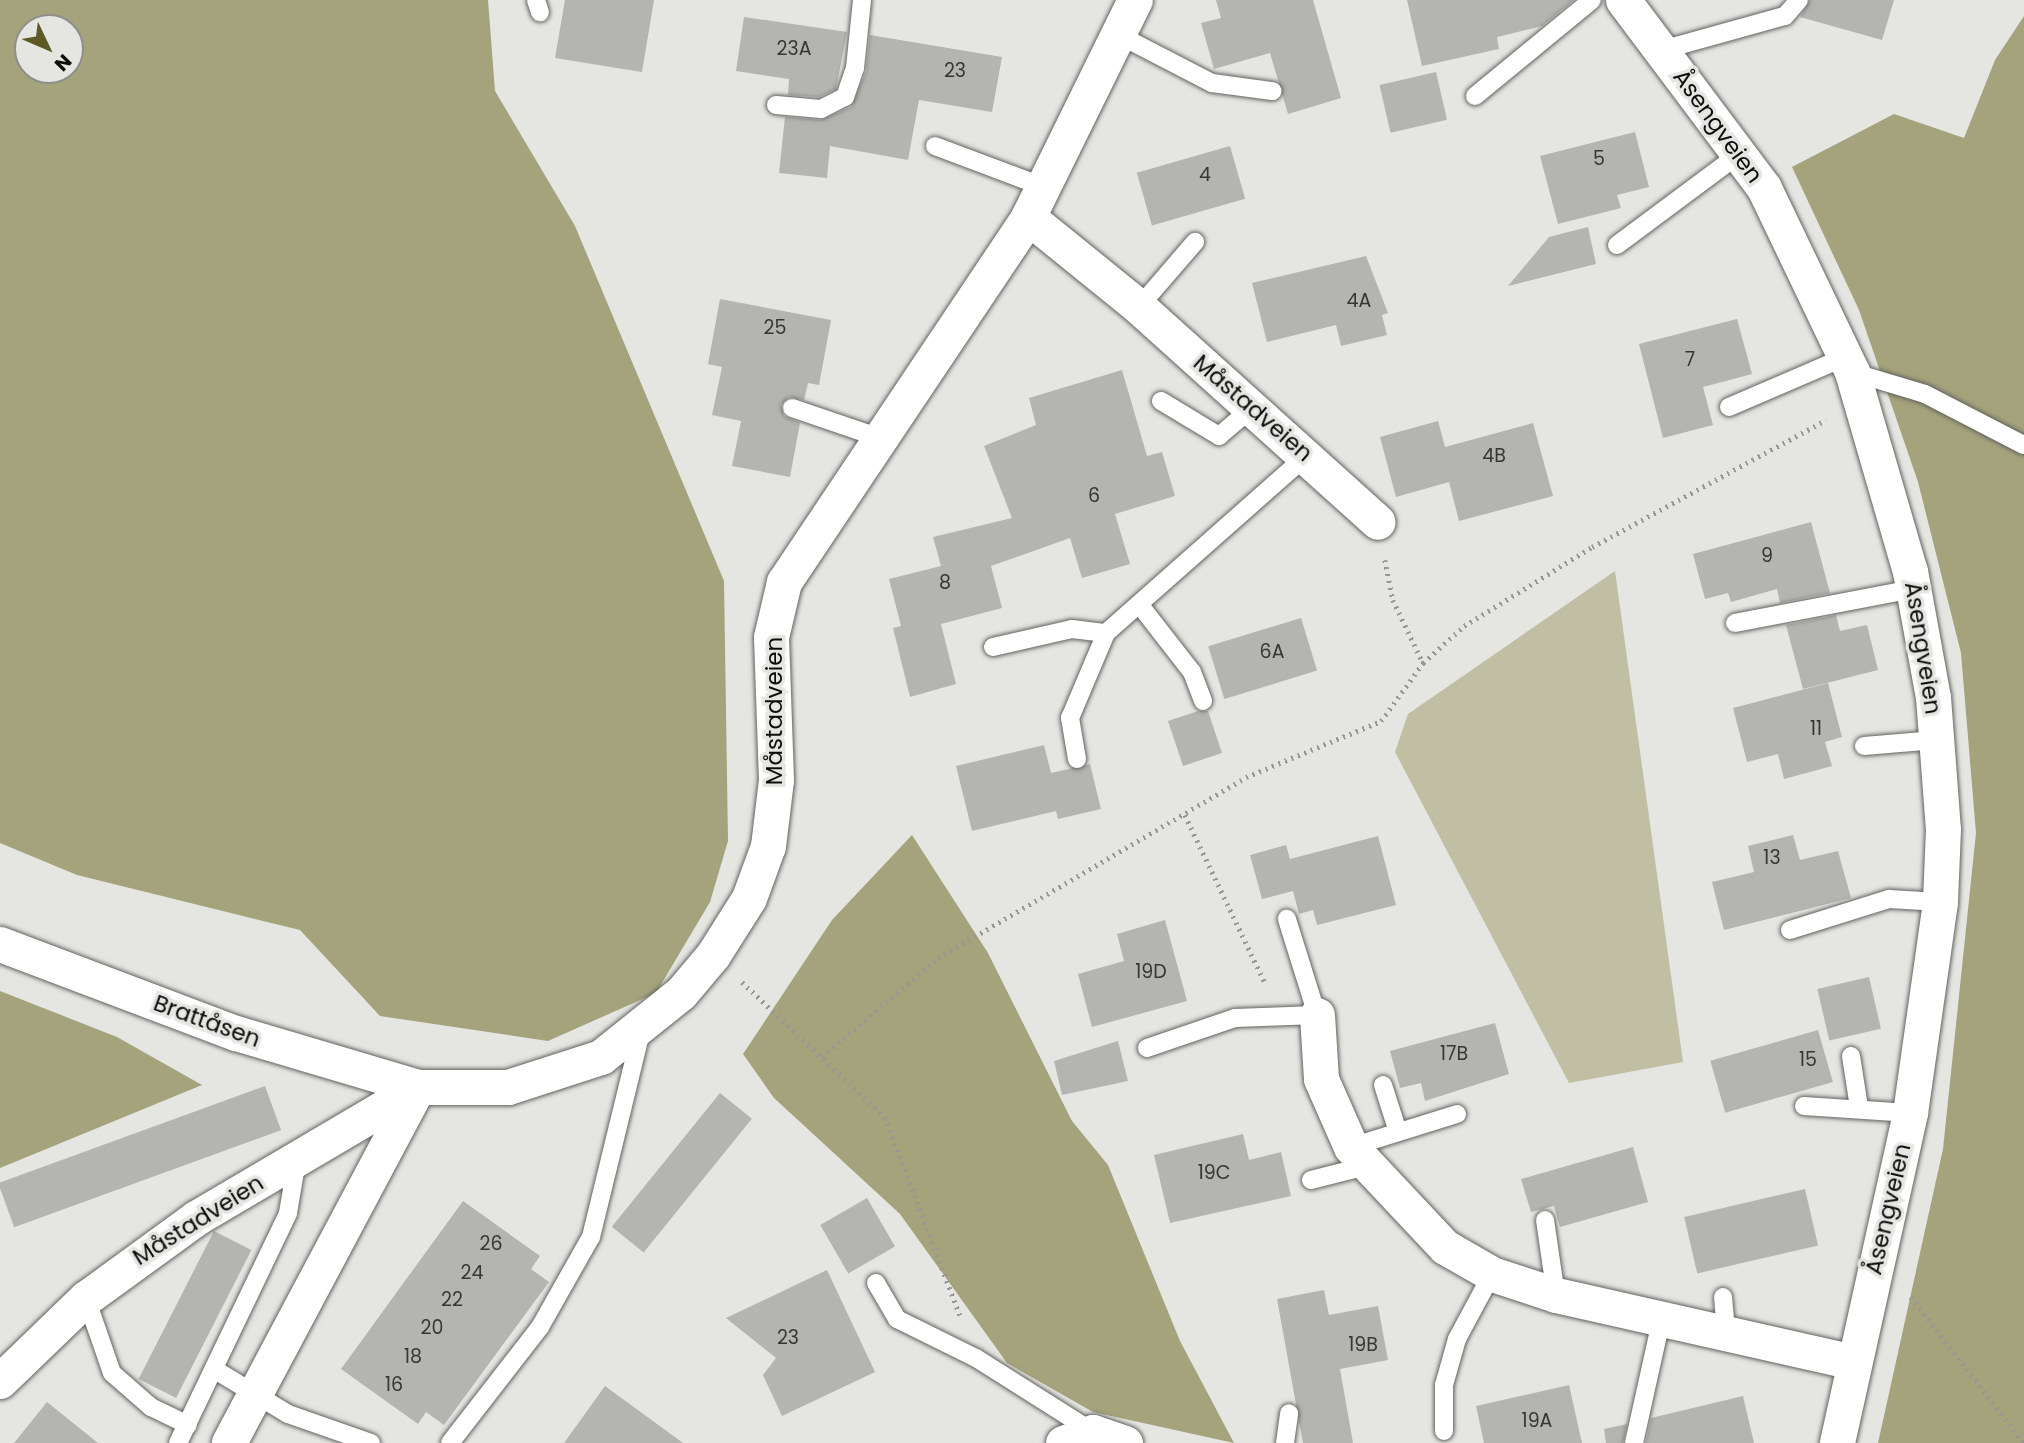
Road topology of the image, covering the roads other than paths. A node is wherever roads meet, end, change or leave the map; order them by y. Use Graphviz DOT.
graph roads {
  1 [pos="862,0"];
  2 [pos="1135,0"];
  3 [pos="1591,0"];
  4 [pos="1623,0"];
  5 [pos="1799,0"];
  6 [pos="1119,35"];
  7 [pos="1662,50"];
  8 [pos="1272,91"];
  9 [pos="1475,96"];
  10 [pos="776,106"];
  11 [pos="935,146"];
  12 [pos="1739,155"];
  13 [pos="1044,187"];
  14 [pos="1028,217"];
  15 [pos="1195,242"];
  16 [pos="1617,245"];
  17 [pos="1139,307"];
  18 [pos="1852,377"];
  19 [pos="1161,401"];
  20 [pos="1729,407"];
  21 [pos="792,408"];
  22 [pos="1252,408"];
  23 [pos="880,438"];
  24 [pos="2024,445"];
  25 [pos="1307,455"];
  26 [pos="1378,522"];
  27 [pos="1913,589"];
  28 [pos="1139,604"];
  29 [pos="1735,623"];
  30 [pos="1106,633"];
  31 [pos="993,647"];
  32 [pos="1203,701"];
  33 [pos="1937,740"];
  34 [pos="1864,746"];
  35 [pos="1077,759"];
  36 [pos="1940,902"];
  37 [pos="1287,919"];
  38 [pos="1790,930"];
  39 [pos="0,944"];
  40 [pos="1317,1015"];
  41 [pos="643,1026"];
  42 [pos="1147,1048"];
  43 [pos="1851,1056"];
  44 [pos="1383,1085"];
  45 [pos="418,1087"];
  46 [pos="1804,1105"];
  47 [pos="1859,1107"];
  48 [pos="1910,1113"];
  49 [pos="1457,1114"];
  50 [pos="1398,1132"];
  51 [pos="1358,1157"];
  52 [pos="298,1160"];
  53 [pos="1311,1180"];
  54 [pos="1545,1220"];
  55 [pos="1492,1274"];
  56 [pos="876,1283"];
  57 [pos="1556,1295"];
  58 [pos="1723,1297"];
  59 [pos="86,1298"];
  60 [pos="1661,1321"];
  61 [pos="1726,1332"];
  62 [pos="1853,1362"];
  63 [pos="217,1371"];
  64 [pos="0,1381"];
  65 [pos="256,1395"];
  66 [pos="1289,1413"];
  67 [pos="188,1425"];
  68 [pos="1444,1431"];
  69 [pos="1094,1439"];
  70 [pos="178,1443"];
  71 [pos="229,1443"];
  72 [pos="371,1443"];
  73 [pos="450,1443"];
  74 [pos="1285,1443"];
  75 [pos="1634,1443"];
  76 [pos="1837,1443"];
  1 -- 10 [label="lane"];
  2 -- 6 [label="street, Måstadveien"];
  3 -- 9 [label="lane"];
  4 -- 7 [label="street, Åsengveien"];
  5 -- 7 [label="lane"];
  6 -- 8 [label="lane"];
  6 -- 13 [label="street, Måstadveien"];
  7 -- 12 [label="street, Åsengveien"];
  11 -- 13 [label="lane"];
  12 -- 16 [label="lane"];
  12 -- 18 [label="street, Åsengveien"];
  13 -- 14 [label="street, Måstadveien"];
  14 -- 17 [label="street, Måstadveien"];
  14 -- 23 [label="street, Måstadveien"];
  15 -- 17 [label="lane"];
  17 -- 22 [label="street, Måstadveien"];
  18 -- 20 [label="lane"];
  18 -- 24 [label="lane"];
  18 -- 27 [label="street, Åsengveien"];
  19 -- 22 [label="lane"];
  21 -- 23 [label="lane"];
  22 -- 25 [label="street, Måstadveien"];
  23 -- 41 [label="street, Måstadveien"];
  25 -- 26 [label="street, Måstadveien"];
  25 -- 28 [label="lane"];
  27 -- 29 [label="lane"];
  27 -- 33 [label="street, Åsengveien"];
  28 -- 30 [label="lane"];
  28 -- 32 [label="lane"];
  30 -- 31 [label="lane"];
  30 -- 35 [label="lane"];
  33 -- 34 [label="lane"];
  33 -- 36 [label="street, Åsengveien"];
  36 -- 38 [label="lane"];
  36 -- 48 [label="street, Åsengveien"];
  37 -- 40 [label="lane"];
  39 -- 45 [label="street, Brattåsen"];
  40 -- 42 [label="lane"];
  40 -- 51 [label="street"];
  41 -- 45 [label="street, Måstadveien"];
  41 -- 73 [label="lane"];
  43 -- 47 [label="lane"];
  44 -- 50 [label="lane"];
  45 -- 52 [label="street, Måstadveien"];
  45 -- 65 [label="street"];
  46 -- 47 [label="lane"];
  47 -- 48 [label="lane"];
  48 -- 62 [label="street, Åsengveien"];
  49 -- 50 [label="lane"];
  50 -- 51 [label="lane"];
  51 -- 53 [label="lane"];
  51 -- 55 [label="street"];
  52 -- 59 [label="street, Måstadveien"];
  52 -- 63 [label="lane"];
  54 -- 57 [label="lane"];
  55 -- 57 [label="street"];
  55 -- 68 [label="lane"];
  56 -- 69 [label="lane"];
  57 -- 60 [label="street"];
  58 -- 61 [label="lane"];
  59 -- 64 [label="street, Måstadveien"];
  59 -- 67 [label="lane"];
  60 -- 61 [label="street"];
  60 -- 75 [label="lane"];
  61 -- 62 [label="street"];
  62 -- 76 [label="street, Åsengveien"];
  63 -- 65 [label="lane"];
  63 -- 67 [label="lane"];
  65 -- 71 [label="street"];
  65 -- 72 [label="lane"];
  66 -- 74 [label="lane"];
  67 -- 70 [label="lane"];
}
